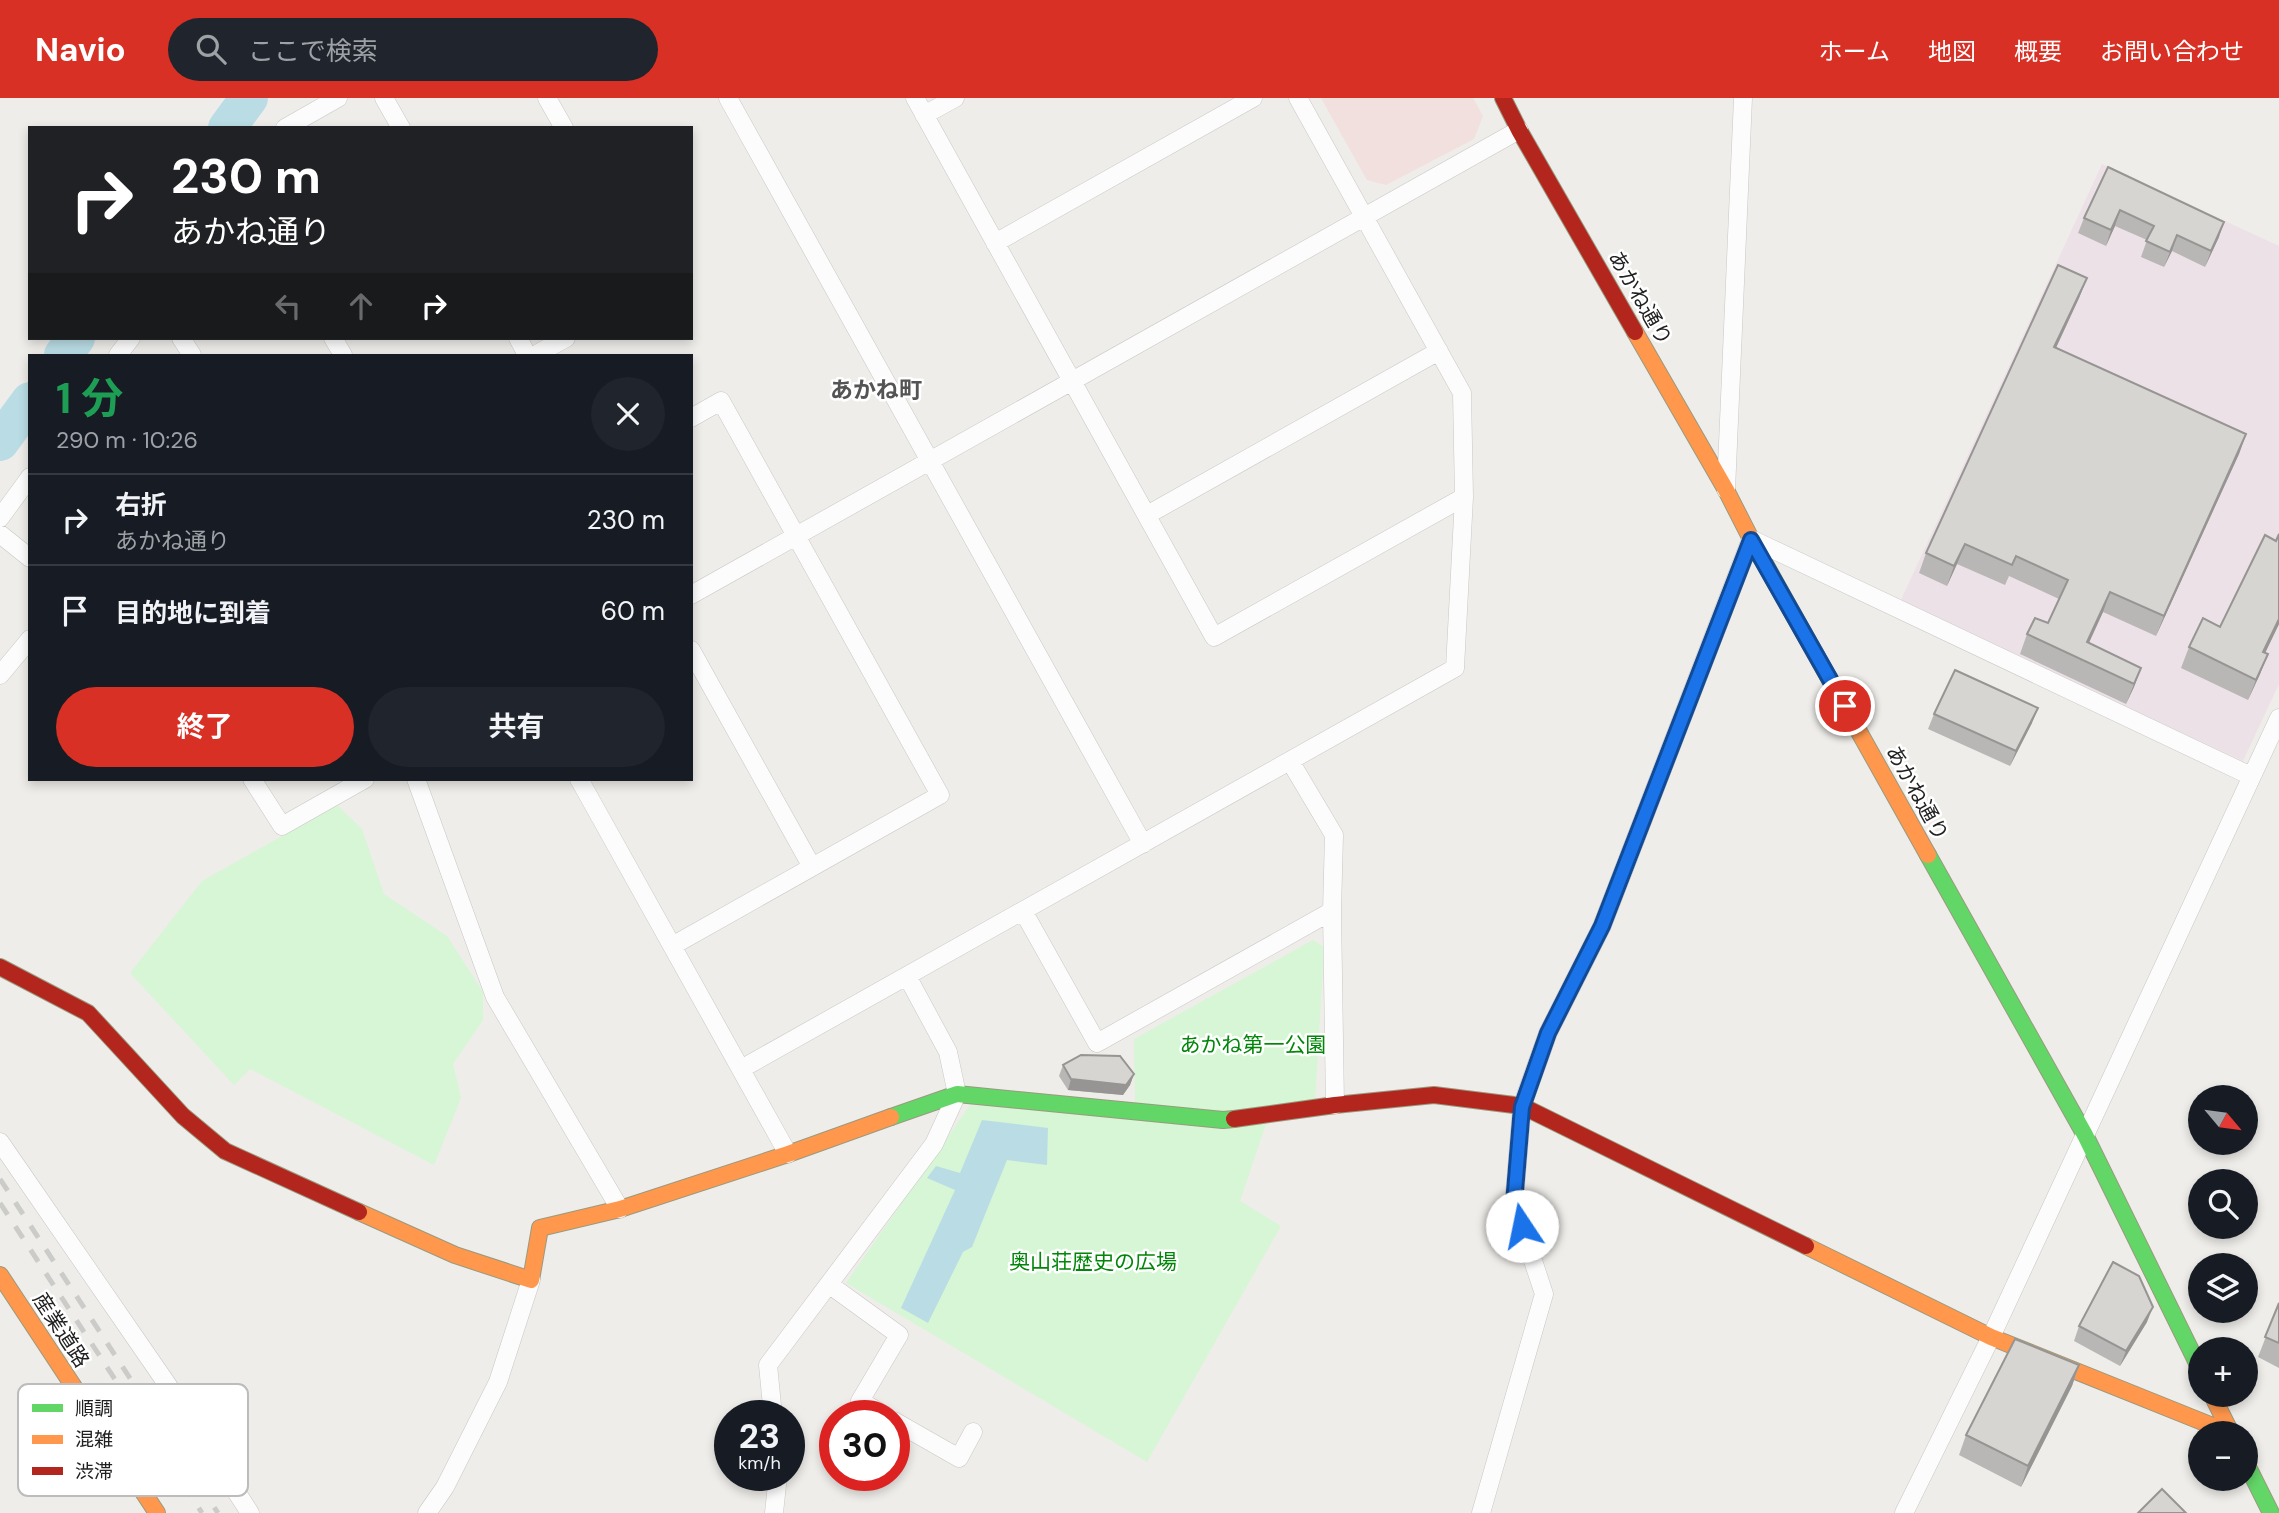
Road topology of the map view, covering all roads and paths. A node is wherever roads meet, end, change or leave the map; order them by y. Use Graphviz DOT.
graph roads {
  1 [pos="338,98"];
  2 [pos="384,98"];
  3 [pos="547,98"];
  4 [pos="728,98"];
  5 [pos="915,98"];
  6 [pos="955,98"];
  7 [pos="1253,98"];
  8 [pos="1298,98"];
  9 [pos="1503,98"];
  10 [pos="1743,98"];
  11 [pos="924,115"];
  12 [pos="289,126"];
  13 [pos="400,126"];
  14 [pos="563,126"];
  15 [pos="1519,130"];
  16 [pos="1364,217"];
  17 [pos="995,243"];
  18 [pos="129,340"];
  19 [pos="562,340"];
  20 [pos="1439,351"];
  21 [pos="119,354"];
  22 [pos="537,354"];
  23 [pos="1072,381"];
  24 [pos="693,417"];
  25 [pos="930,461"];
  26 [pos="28,480"];
  27 [pos="1726,490"];
  28 [pos="1464,497"];
  29 [pos="1147,515"];
  30 [pos="0,518"];
  31 [pos="0,534"];
  32 [pos="796,536"];
  33 [pos="1751,540"];
  34 [pos="28,556"];
  35 [pos="693,594"];
  36 [pos="28,641"];
  37 [pos="693,653"];
  38 [pos="0,675"];
  39 [pos="2279,718"];
  40 [pos="1290,761"];
  41 [pos="2251,776"];
  42 [pos="253,781"];
  43 [pos="361,781"];
  44 [pos="417,781"];
  45 [pos="580,781"];
  46 [pos="1143,844"];
  47 [pos="812,867"];
  48 [pos="1023,911"];
  49 [pos="1332,911"];
  50 [pos="672,946"];
  51 [pos="0,968"];
  52 [pos="907,976"];
  53 [pos="741,1069"];
  54 [pos="957,1094"];
  55 [pos="1335,1105"];
  56 [pos="1522,1107"];
  57 [pos="2085,1135"];
  58 [pos="0,1142"];
  59 [pos="788,1154"];
  60 [pos="620,1209"];
  61 [pos="0,1275"];
  62 [pos="531,1280"];
  63 [pos="830,1284"];
  64 [pos="1991,1337"];
  65 [pos="2188,1345"];
  66 [pos="72,1384"];
  67 [pos="167,1384"];
  68 [pos="772,1400"];
  69 [pos="861,1400"];
  70 [pos="2201,1421"];
  71 [pos="910,1429"];
  72 [pos="973,1432"];
  73 [pos="2258,1487"];
  74 [pos="776,1491"];
  75 [pos="146,1496"];
  76 [pos="239,1496"];
  77 [pos="157,1513"];
  78 [pos="250,1513"];
  79 [pos="427,1513"];
  80 [pos="774,1513"];
  81 [pos="1481,1513"];
  82 [pos="1904,1513"];
  83 [pos="2271,1513"];
  1 -- 12 [label="street"];
  2 -- 13 [label="street"];
  3 -- 14 [label="street"];
  4 -- 25 [label="street"];
  5 -- 11 [label="street"];
  6 -- 11 [label="street"];
  7 -- 17 [label="street"];
  8 -- 16 [label="street"];
  9 -- 15 [label="street, あかね通り"];
  10 -- 27 [label="street"];
  11 -- 17 [label="street"];
  15 -- 16 [label="street"];
  15 -- 27 [label="street, あかね通り"];
  16 -- 20 [label="street"];
  16 -- 23 [label="street"];
  17 -- 23 [label="street"];
  18 -- 21 [label="street"];
  19 -- 22 [label="street"];
  20 -- 28 [label="street"];
  20 -- 29 [label="street"];
  23 -- 25 [label="street"];
  23 -- 29 [label="street"];
  24 -- 32 [label="street"];
  25 -- 32 [label="street"];
  25 -- 46 [label="street"];
  26 -- 30 [label="street"];
  27 -- 33 [label="street, あかね通り"];
  28 -- 29 [label="street"];
  28 -- 40 [label="street"];
  31 -- 34 [label="street"];
  32 -- 35 [label="street"];
  32 -- 47 [label="street"];
  33 -- 41 [label="street"];
  33 -- 56 [label="street"];
  33 -- 57 [label="street, あかね通り"];
  36 -- 38 [label="street"];
  37 -- 47 [label="street"];
  39 -- 41 [label="street"];
  40 -- 46 [label="street"];
  40 -- 49 [label="street"];
  41 -- 57 [label="street"];
  42 -- 43 [label="street"];
  44 -- 60 [label="street"];
  45 -- 50 [label="street"];
  46 -- 48 [label="street"];
  47 -- 50 [label="street"];
  48 -- 49 [label="street"];
  48 -- 52 [label="street"];
  49 -- 55 [label="street"];
  50 -- 53 [label="street"];
  51 -- 62 [label="street"];
  52 -- 53 [label="street"];
  52 -- 54 [label="street"];
  53 -- 59 [label="street"];
  54 -- 55 [label="street"];
  54 -- 59 [label="street"];
  54 -- 63 [label="street"];
  55 -- 56 [label="street"];
  56 -- 64 [label="street"];
  56 -- 81 [label="street"];
  57 -- 64 [label="street"];
  57 -- 65 [label="street, あかね通り"];
  58 -- 67 [label="street"];
  59 -- 60 [label="street"];
  60 -- 62 [label="street"];
  61 -- 66 [label="street, 産業道路"];
  62 -- 79 [label="street"];
  63 -- 68 [label="street"];
  63 -- 69 [label="street"];
  64 -- 70 [label="street"];
  64 -- 82 [label="street"];
  71 -- 72 [label="street"];
  73 -- 83 [label="street"];
  74 -- 80 [label="street"];
  75 -- 77 [label="street, 産業道路"];
  76 -- 78 [label="street"];
}
